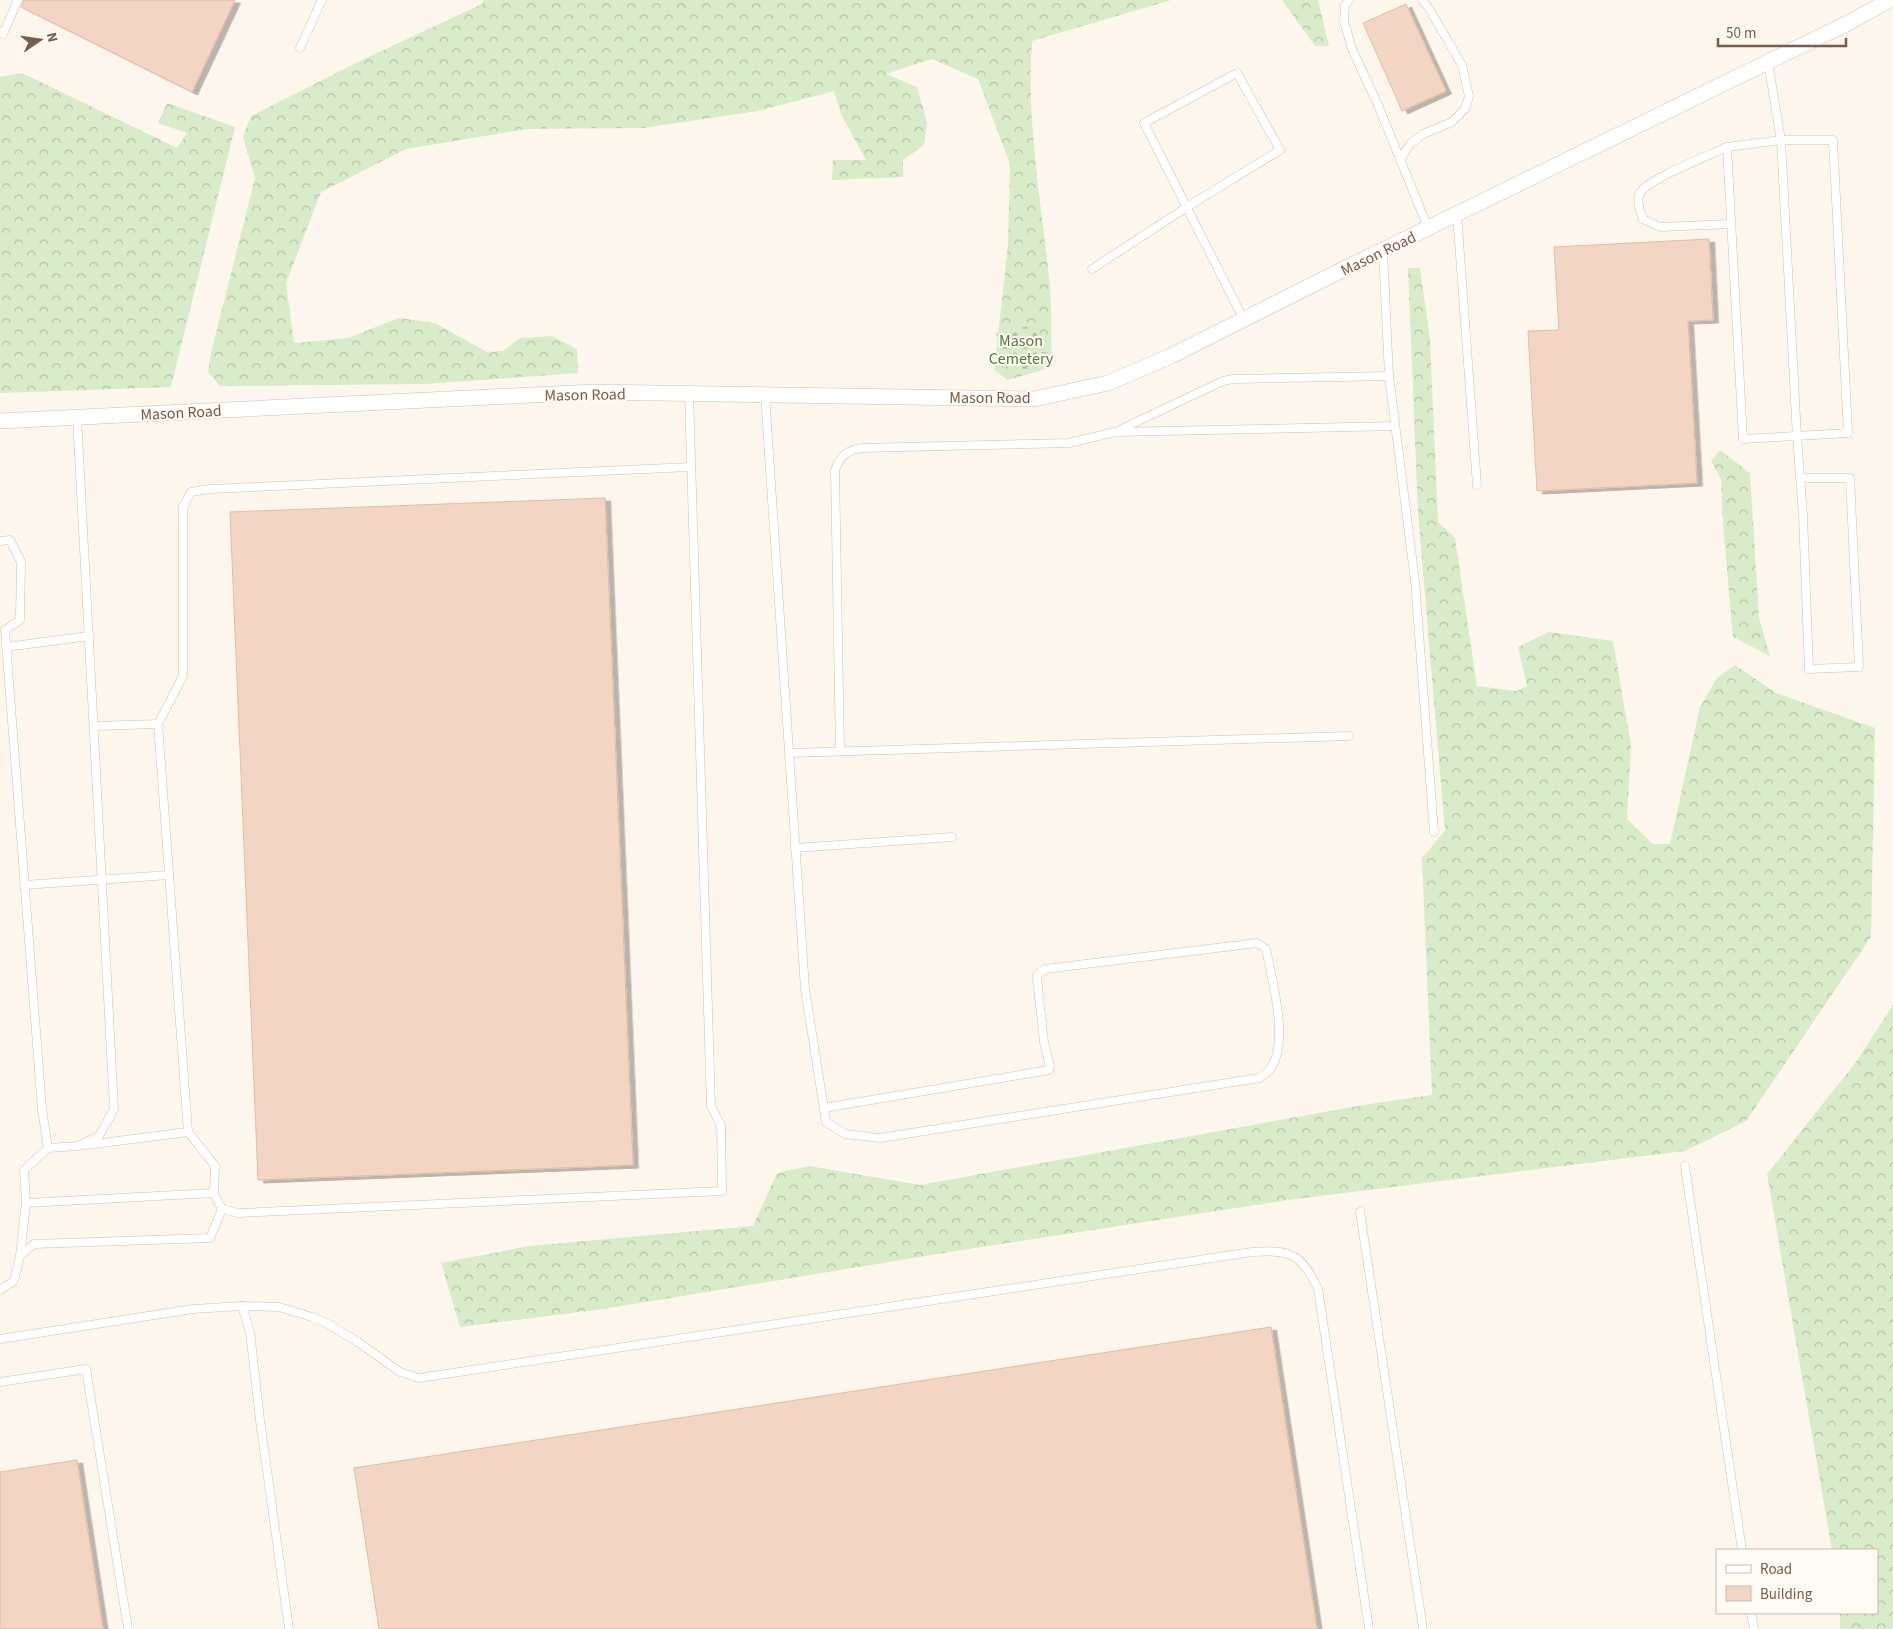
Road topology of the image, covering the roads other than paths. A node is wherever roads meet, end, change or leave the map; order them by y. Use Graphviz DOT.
graph roads {
  1 [pos="18,0"];
  2 [pos="322,0"];
  3 [pos="1349,0"];
  4 [pos="1422,0"];
  5 [pos="1890,0"];
  6 [pos="0,32"];
  7 [pos="300,48"];
  8 [pos="1768,62"];
  9 [pos="1781,140"];
  10 [pos="1727,147"];
  11 [pos="1400,160"];
  12 [pos="1187,207"];
  13 [pos="1457,214"];
  14 [pos="1731,224"];
  15 [pos="1428,228"];
  16 [pos="1383,251"];
  17 [pos="1092,269"];
  18 [pos="1244,320"];
  19 [pos="1389,376"];
  20 [pos="689,394"];
  21 [pos="765,395"];
  22 [pos="77,417"];
  23 [pos="0,421"];
  24 [pos="1395,426"];
  25 [pos="1115,432"];
  26 [pos="1797,437"];
  27 [pos="691,467"];
  28 [pos="1801,478"];
  29 [pos="1477,484"];
  30 [pos="0,541"];
  31 [pos="2,629"];
  32 [pos="89,636"];
  33 [pos="6,647"];
  34 [pos="158,724"];
  35 [pos="94,726"];
  36 [pos="1349,736"];
  37 [pos="840,751"];
  38 [pos="789,753"];
  39 [pos="1434,832"];
  40 [pos="952,837"];
  41 [pos="795,848"];
  42 [pos="169,875"];
  43 [pos="103,880"];
  44 [pos="24,885"];
  45 [pos="824,1108"];
  46 [pos="188,1132"];
  47 [pos="78,1146"];
  48 [pos="48,1148"];
  49 [pos="1686,1166"];
  50 [pos="214,1193"];
  51 [pos="26,1203"];
  52 [pos="222,1209"];
  53 [pos="1360,1212"];
  54 [pos="20,1256"];
  55 [pos="0,1290"];
  56 [pos="242,1306"];
  57 [pos="0,1339"];
  58 [pos="0,1382"];
  59 [pos="1742,1549"];
  60 [pos="1751,1614"];
  61 [pos="128,1629"];
  62 [pos="289,1629"];
  63 [pos="1370,1629"];
  64 [pos="1422,1629"];
  65 [pos="1754,1629"];
  1 -- 6 [label="lane"];
  2 -- 7 [label="lane"];
  3 -- 11 [label="lane"];
  4 -- 11 [label="lane"];
  5 -- 8 [label="street, Mason Road"];
  8 -- 9 [label="lane"];
  8 -- 13 [label="street, Mason Road"];
  9 -- 10 [label="lane"];
  9 -- 26 [label="lane"];
  9 -- 26 [label="lane"];
  10 -- 14 [label="lane"];
  10 -- 14 [label="lane"];
  11 -- 15 [label="lane"];
  12 -- 12 [label="lane"];
  12 -- 17 [label="lane"];
  12 -- 18 [label="lane"];
  13 -- 15 [label="street, Mason Road"];
  13 -- 29 [label="lane"];
  14 -- 26 [label="lane"];
  15 -- 16 [label="street, Mason Road"];
  16 -- 18 [label="street, Mason Road"];
  16 -- 19 [label="lane"];
  18 -- 21 [label="street, Mason Road"];
  19 -- 24 [label="lane"];
  19 -- 25 [label="lane"];
  20 -- 21 [label="street, Mason Road"];
  20 -- 22 [label="street, Mason Road"];
  20 -- 27 [label="lane"];
  21 -- 38 [label="lane"];
  22 -- 23 [label="street, Mason Road"];
  22 -- 32 [label="lane"];
  24 -- 25 [label="lane"];
  24 -- 39 [label="lane"];
  25 -- 37 [label="lane"];
  26 -- 28 [label="lane"];
  27 -- 34 [label="lane"];
  27 -- 52 [label="lane"];
  28 -- 28 [label="lane"];
  30 -- 31 [label="lane"];
  31 -- 33 [label="lane"];
  32 -- 33 [label="lane"];
  32 -- 35 [label="lane"];
  33 -- 44 [label="lane"];
  34 -- 35 [label="lane"];
  34 -- 42 [label="lane"];
  35 -- 43 [label="lane"];
  36 -- 37 [label="lane"];
  37 -- 38 [label="lane"];
  38 -- 41 [label="lane"];
  40 -- 41 [label="lane"];
  41 -- 45 [label="lane"];
  42 -- 43 [label="lane"];
  42 -- 46 [label="lane"];
  43 -- 44 [label="lane"];
  43 -- 47 [label="lane"];
  44 -- 48 [label="lane"];
  45 -- 45 [label="lane"];
  46 -- 47 [label="lane"];
  46 -- 50 [label="lane"];
  47 -- 48 [label="lane"];
  48 -- 51 [label="lane"];
  49 -- 59 [label="lane"];
  50 -- 51 [label="lane"];
  50 -- 52 [label="lane"];
  51 -- 54 [label="lane"];
  52 -- 54 [label="lane"];
  53 -- 64 [label="lane"];
  54 -- 55 [label="lane"];
  56 -- 57 [label="lane"];
  56 -- 62 [label="lane"];
  56 -- 63 [label="lane"];
  58 -- 61 [label="lane"];
  60 -- 65 [label="lane"];
}
